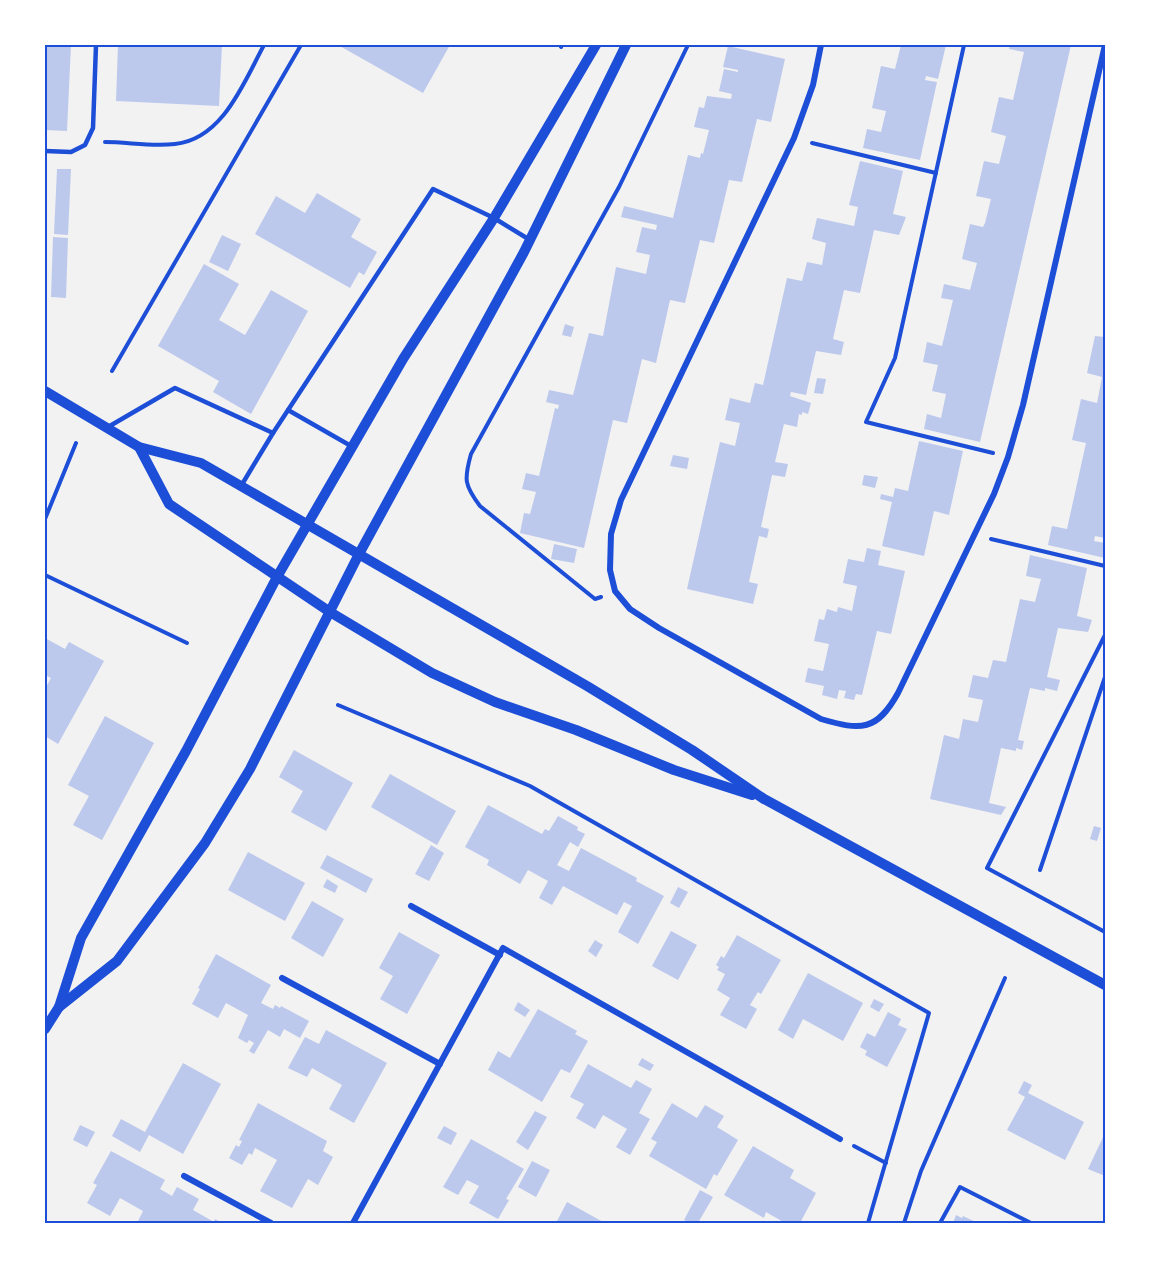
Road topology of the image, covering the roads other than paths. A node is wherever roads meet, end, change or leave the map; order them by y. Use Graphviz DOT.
graph roads {
  1 [pos="96,45"];
  2 [pos="596,45"];
  3 [pos="626,45"];
  4 [pos="821,45"];
  5 [pos="1105,45"];
  6 [pos="45,151"];
  7 [pos="494,218"];
  8 [pos="530,240"];
  9 [pos="45,391"];
  10 [pos="288,410"];
  11 [pos="108,427"];
  12 [pos="273,433"];
  13 [pos="139,447"];
  14 [pos="352,447"];
  15 [pos="241,486"];
  16 [pos="309,524"];
  17 [pos="359,554"];
  18 [pos="278,577"];
  19 [pos="330,612"];
  20 [pos="764,799"];
  21 [pos="411,906"];
  22 [pos="500,955"];
  23 [pos="282,978"];
  24 [pos="1105,985"];
  25 [pos="59,1007"];
  26 [pos="45,1029"];
  27 [pos="440,1064"];
  28 [pos="840,1139"];
  29 [pos="184,1176"];
  30 [pos="271,1223"];
  31 [pos="353,1223"];
  1 -- 6 [label="lane"];
  2 -- 7 [label="street"];
  3 -- 8 [label="street"];
  4 -- 5 [label="street"];
  7 -- 8 [label="lane"];
  7 -- 10 [label="lane"];
  7 -- 14 [label="street"];
  8 -- 17 [label="street"];
  9 -- 11 [label="street"];
  10 -- 12 [label="lane"];
  10 -- 14 [label="lane"];
  11 -- 12 [label="lane"];
  11 -- 13 [label="street"];
  12 -- 15 [label="lane"];
  13 -- 15 [label="street"];
  13 -- 18 [label="street"];
  14 -- 16 [label="street"];
  15 -- 16 [label="street"];
  16 -- 17 [label="street"];
  16 -- 18 [label="street"];
  17 -- 19 [label="street"];
  17 -- 20 [label="street"];
  18 -- 19 [label="street"];
  18 -- 25 [label="street"];
  19 -- 20 [label="street"];
  19 -- 25 [label="street"];
  20 -- 24 [label="street"];
  21 -- 22 [label="street"];
  22 -- 27 [label="street"];
  22 -- 28 [label="street"];
  23 -- 27 [label="street"];
  25 -- 26 [label="street"];
  27 -- 31 [label="street"];
  29 -- 30 [label="street"];
}
